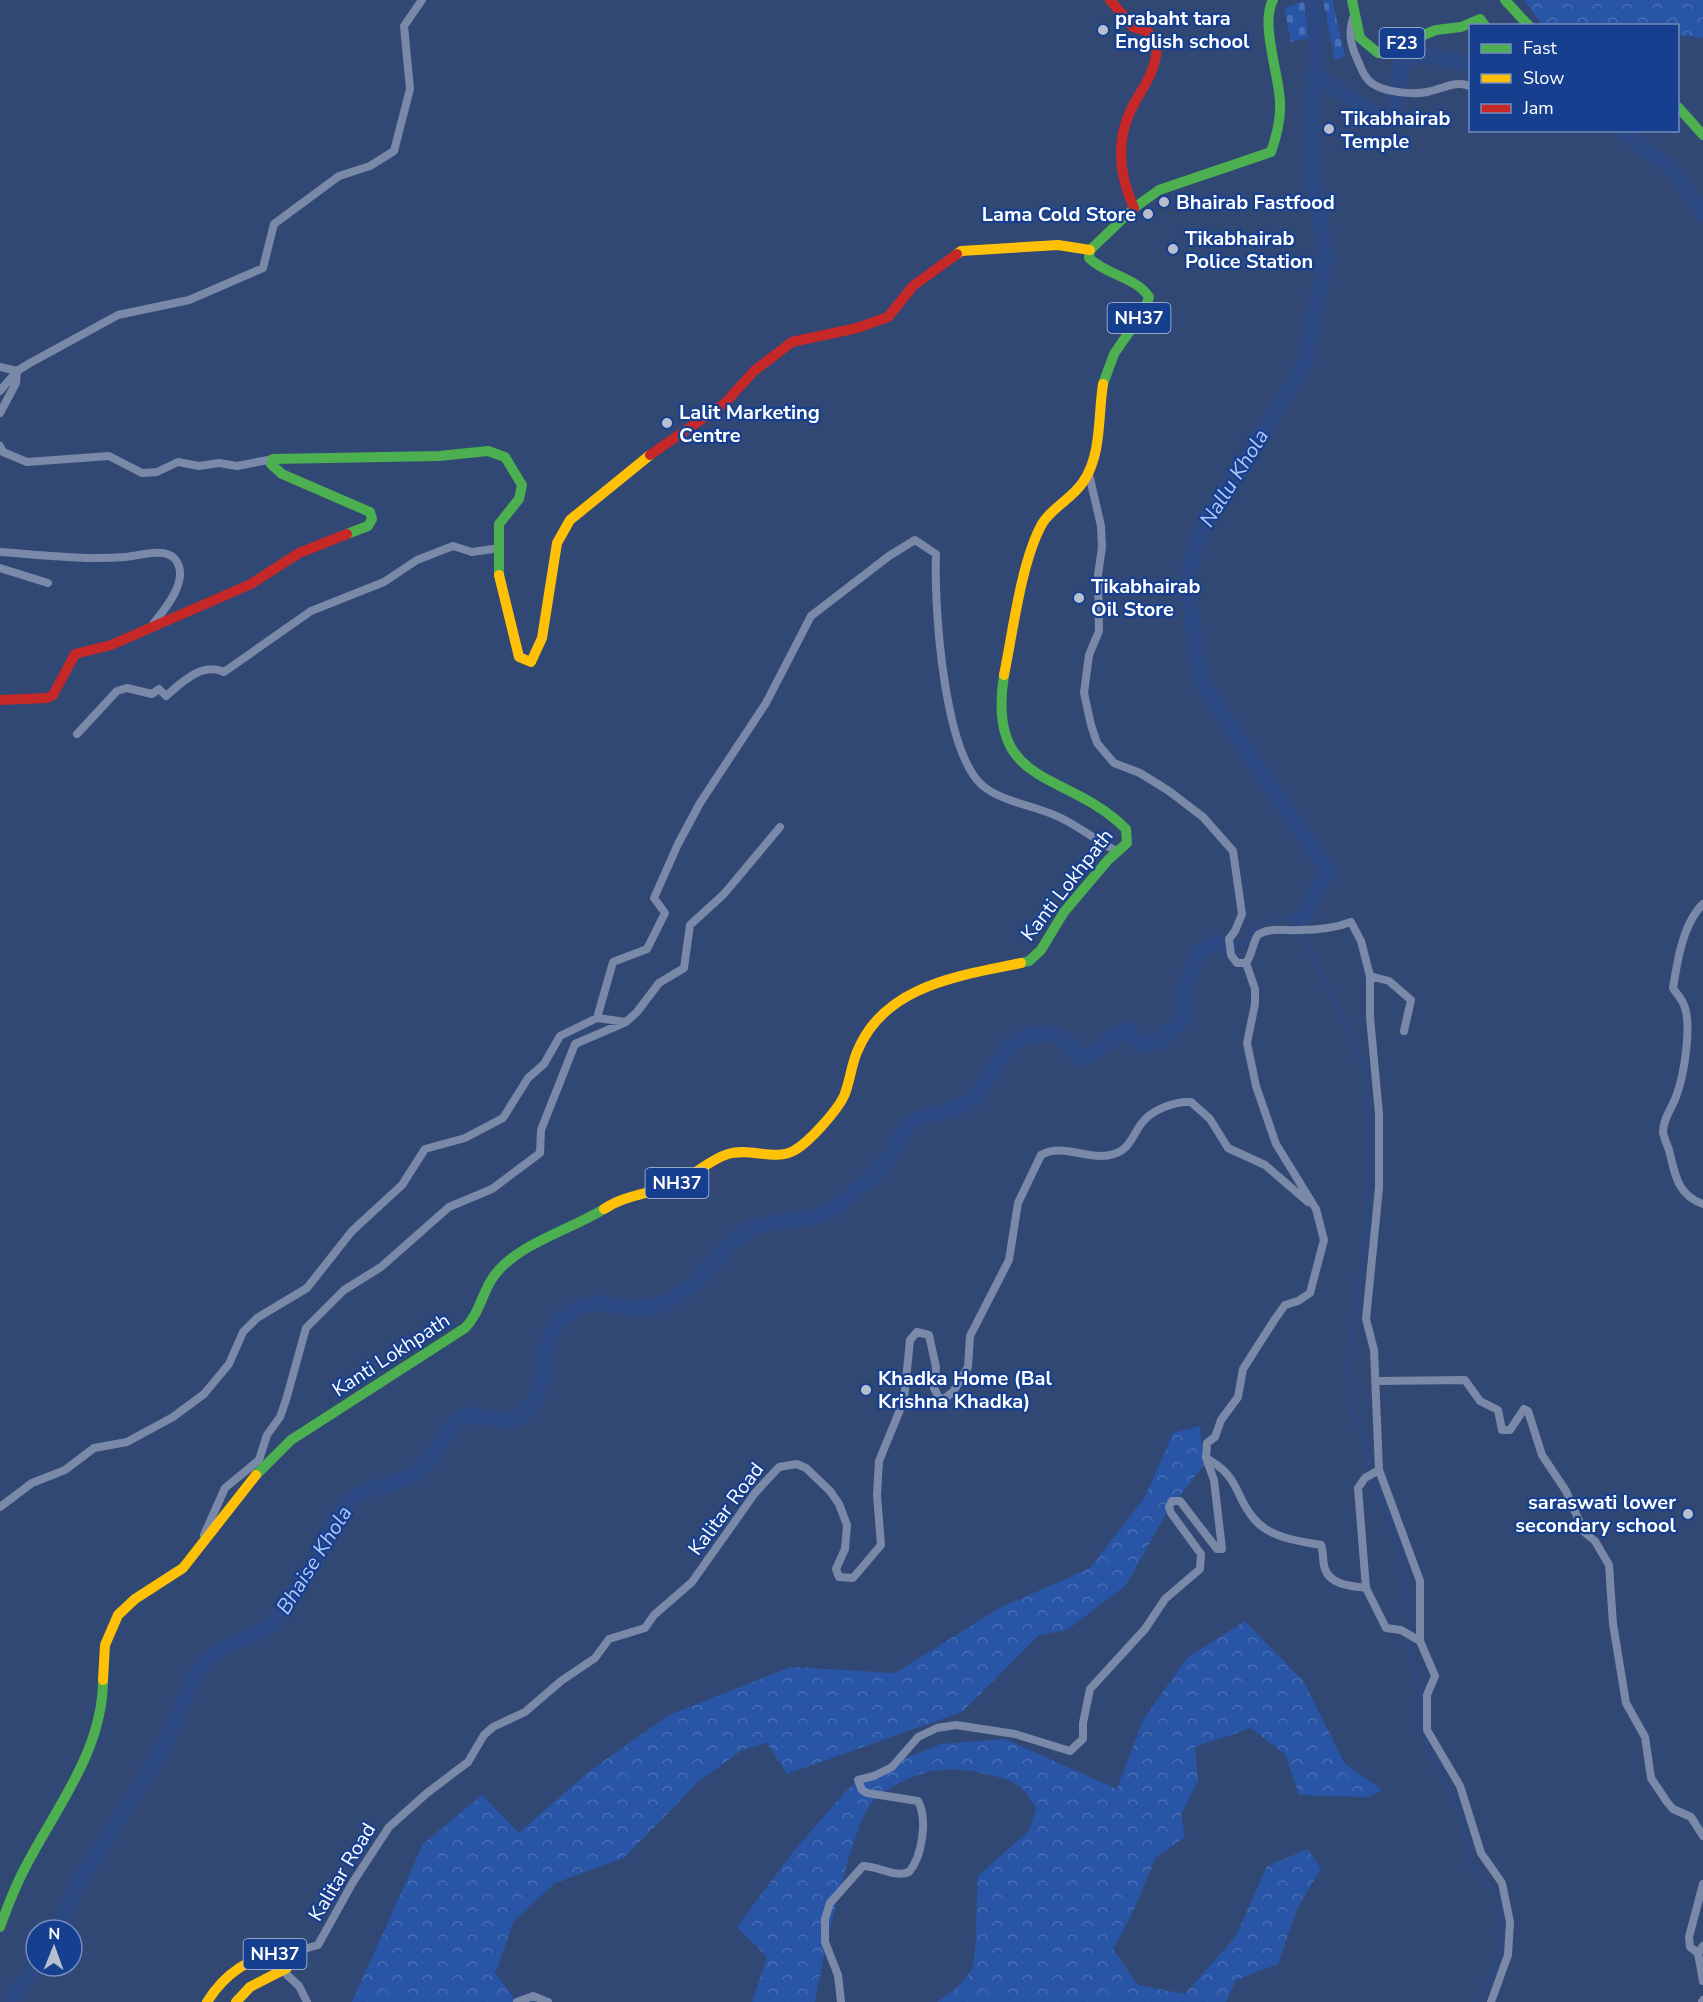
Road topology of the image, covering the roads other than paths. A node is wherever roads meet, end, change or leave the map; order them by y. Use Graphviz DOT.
graph roads {
  1 [pos="422,0"];
  2 [pos="1110,0"];
  3 [pos="1273,0"];
  4 [pos="1352,0"];
  5 [pos="1505,0"];
  6 [pos="1354,14"];
  7 [pos="1484,24"];
  8 [pos="1527,24"];
  9 [pos="1469,86"];
  10 [pos="1679,109"];
  11 [pos="1703,135"];
  12 [pos="1134,208"];
  13 [pos="1090,250"];
  14 [pos="0,367"];
  15 [pos="17,371"];
  16 [pos="0,391"];
  17 [pos="0,413"];
  18 [pos="0,446"];
  19 [pos="273,459"];
  20 [pos="1089,474"];
  21 [pos="500,549"];
  22 [pos="0,552"];
  23 [pos="0,568"];
  24 [pos="48,583"];
  25 [pos="153,624"];
  26 [pos="0,700"];
  27 [pos="77,734"];
  28 [pos="780,827"];
  29 [pos="1118,852"];
  30 [pos="1703,904"];
  31 [pos="1246,963"];
  32 [pos="1370,976"];
  33 [pos="597,1018"];
  34 [pos="626,1023"];
  35 [pos="1404,1031"];
  36 [pos="1703,1204"];
  37 [pos="1316,1209"];
  38 [pos="1376,1381"];
  39 [pos="1206,1458"];
  40 [pos="1379,1470"];
  41 [pos="0,1507"];
  42 [pos="201,1545"];
  43 [pos="1366,1588"];
  44 [pos="1420,1641"];
  45 [pos="1703,1836"];
  46 [pos="1703,1884"];
  47 [pos="0,1927"];
  48 [pos="1701,1949"];
  49 [pos="283,1955"];
  50 [pos="283,1971"];
  51 [pos="1703,1981"];
  52 [pos="207,2002"];
  53 [pos="236,2002"];
  54 [pos="307,2002"];
  55 [pos="517,2002"];
  56 [pos="548,2002"];
  57 [pos="841,2002"];
  58 [pos="1491,2002"];
  1 -- 15 [label="street"];
  2 -- 12 [label="main road"];
  3 -- 12 [label="main road"];
  4 -- 6 [label="main road, F23"];
  5 -- 8 [label="main road"];
  6 -- 7 [label="main road, F23"];
  6 -- 9 [label="street"];
  10 -- 11 [label="main road"];
  12 -- 13 [label="main road"];
  13 -- 20 [label="main road, NH37"];
  13 -- 21 [label="main road"];
  14 -- 15 [label="street"];
  15 -- 16 [label="street"];
  15 -- 17 [label="street"];
  18 -- 19 [label="street"];
  19 -- 21 [label="main road"];
  19 -- 25 [label="main road"];
  20 -- 29 [label="main road, Kanti Lokhpath / NH37"];
  20 -- 31 [label="street"];
  21 -- 27 [label="street"];
  22 -- 25 [label="street"];
  23 -- 24 [label="street"];
  25 -- 26 [label="main road"];
  28 -- 34 [label="street"];
  29 -- 33 [label="street"];
  29 -- 42 [label="main road, Kanti Lokhpath / NH37"];
  30 -- 36 [label="street"];
  31 -- 32 [label="street"];
  31 -- 37 [label="street"];
  32 -- 35 [label="street"];
  32 -- 38 [label="street"];
  33 -- 34 [label="street"];
  33 -- 41 [label="street"];
  34 -- 42 [label="street"];
  37 -- 39 [label="street"];
  37 -- 49 [label="street, Kalitar Road"];
  38 -- 40 [label="street"];
  38 -- 45 [label="street"];
  39 -- 43 [label="street"];
  39 -- 57 [label="street"];
  40 -- 43 [label="street"];
  40 -- 44 [label="street"];
  42 -- 47 [label="main road, Kanti Lokhpath / NH37"];
  43 -- 44 [label="street"];
  44 -- 58 [label="street"];
  46 -- 48 [label="street"];
  48 -- 51 [label="street"];
  49 -- 50 [label="main road, NH37"];
  49 -- 52 [label="main road, NH37"];
  50 -- 53 [label="main road, NH37"];
  50 -- 54 [label="street"];
  55 -- 56 [label="street"];
}
